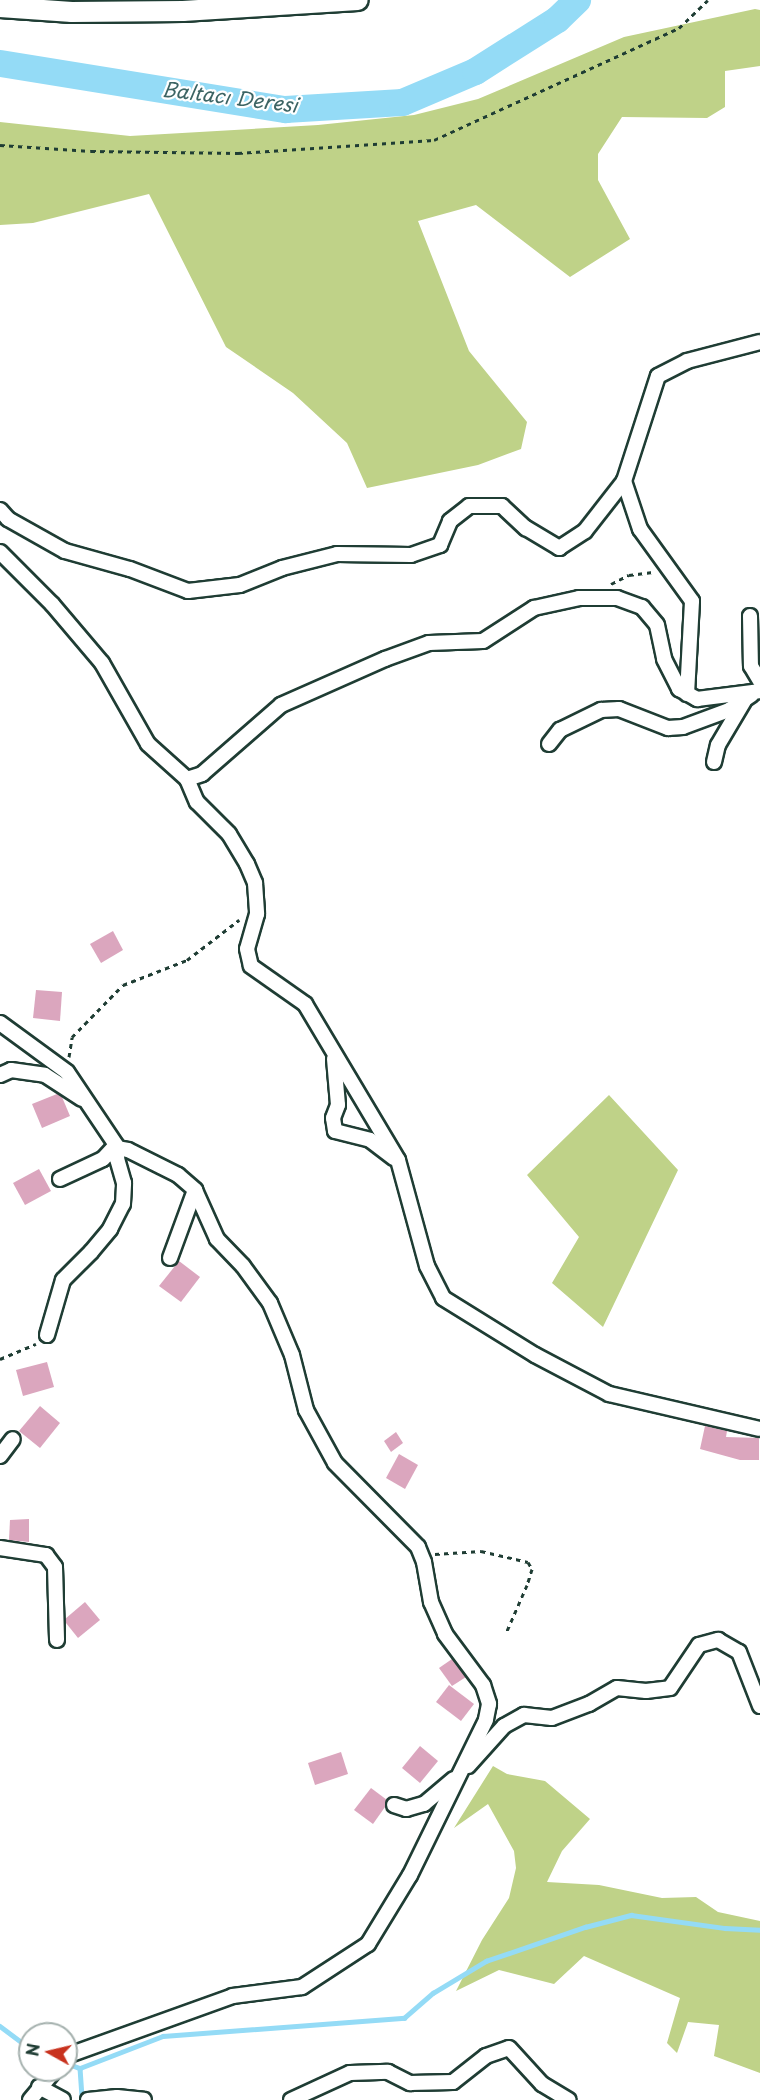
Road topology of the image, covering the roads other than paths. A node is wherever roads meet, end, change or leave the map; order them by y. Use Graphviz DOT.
graph roads {
  1 [pos="358,0"];
  2 [pos="0,6"];
  3 [pos="760,342"];
  4 [pos="624,481"];
  5 [pos="0,510"];
  6 [pos="0,552"];
  7 [pos="750,616"];
  8 [pos="755,691"];
  9 [pos="687,694"];
  10 [pos="549,744"];
  11 [pos="714,762"];
  12 [pos="187,779"];
  13 [pos="0,1023"];
  14 [pos="331,1045"];
  15 [pos="0,1075"];
  16 [pos="89,1103"];
  17 [pos="117,1147"];
  18 [pos="398,1160"];
  19 [pos="60,1179"];
  20 [pos="195,1190"];
  21 [pos="170,1258"];
  22 [pos="47,1335"];
  23 [pos="759,1429"];
  24 [pos="13,1439"];
  25 [pos="0,1456"];
  26 [pos="0,1548"];
  27 [pos="57,1640"];
  28 [pos="760,1707"];
  29 [pos="458,1776"];
  30 [pos="394,1805"];
  31 [pos="78,2052"];
  32 [pos="44,2082"];
  33 [pos="39,2087"];
  34 [pos="30,2100"];
  35 [pos="63,2100"];
  36 [pos="88,2100"];
  37 [pos="144,2100"];
  38 [pos="291,2100"];
  39 [pos="569,2100"];
  1 -- 2 [label="main road"];
  3 -- 4 [label="street"];
  4 -- 5 [label="street"];
  4 -- 9 [label="street"];
  6 -- 12 [label="street"];
  7 -- 8 [label="street"];
  8 -- 9 [label="street"];
  8 -- 10 [label="street"];
  8 -- 11 [label="street"];
  9 -- 12 [label="street"];
  12 -- 14 [label="street"];
  13 -- 16 [label="street"];
  14 -- 18 [label="street"];
  14 -- 18 [label="street"];
  15 -- 16 [label="street"];
  16 -- 17 [label="street"];
  17 -- 19 [label="street"];
  17 -- 20 [label="street"];
  17 -- 22 [label="street"];
  18 -- 23 [label="street"];
  20 -- 21 [label="street"];
  20 -- 29 [label="street"];
  24 -- 25 [label="street"];
  26 -- 27 [label="street"];
  28 -- 29 [label="street"];
  29 -- 30 [label="street"];
  29 -- 31 [label="street"];
  32 -- 33 [label="street"];
  33 -- 34 [label="street"];
  33 -- 35 [label="street"];
  36 -- 37 [label="street"];
  38 -- 39 [label="street"];
}
